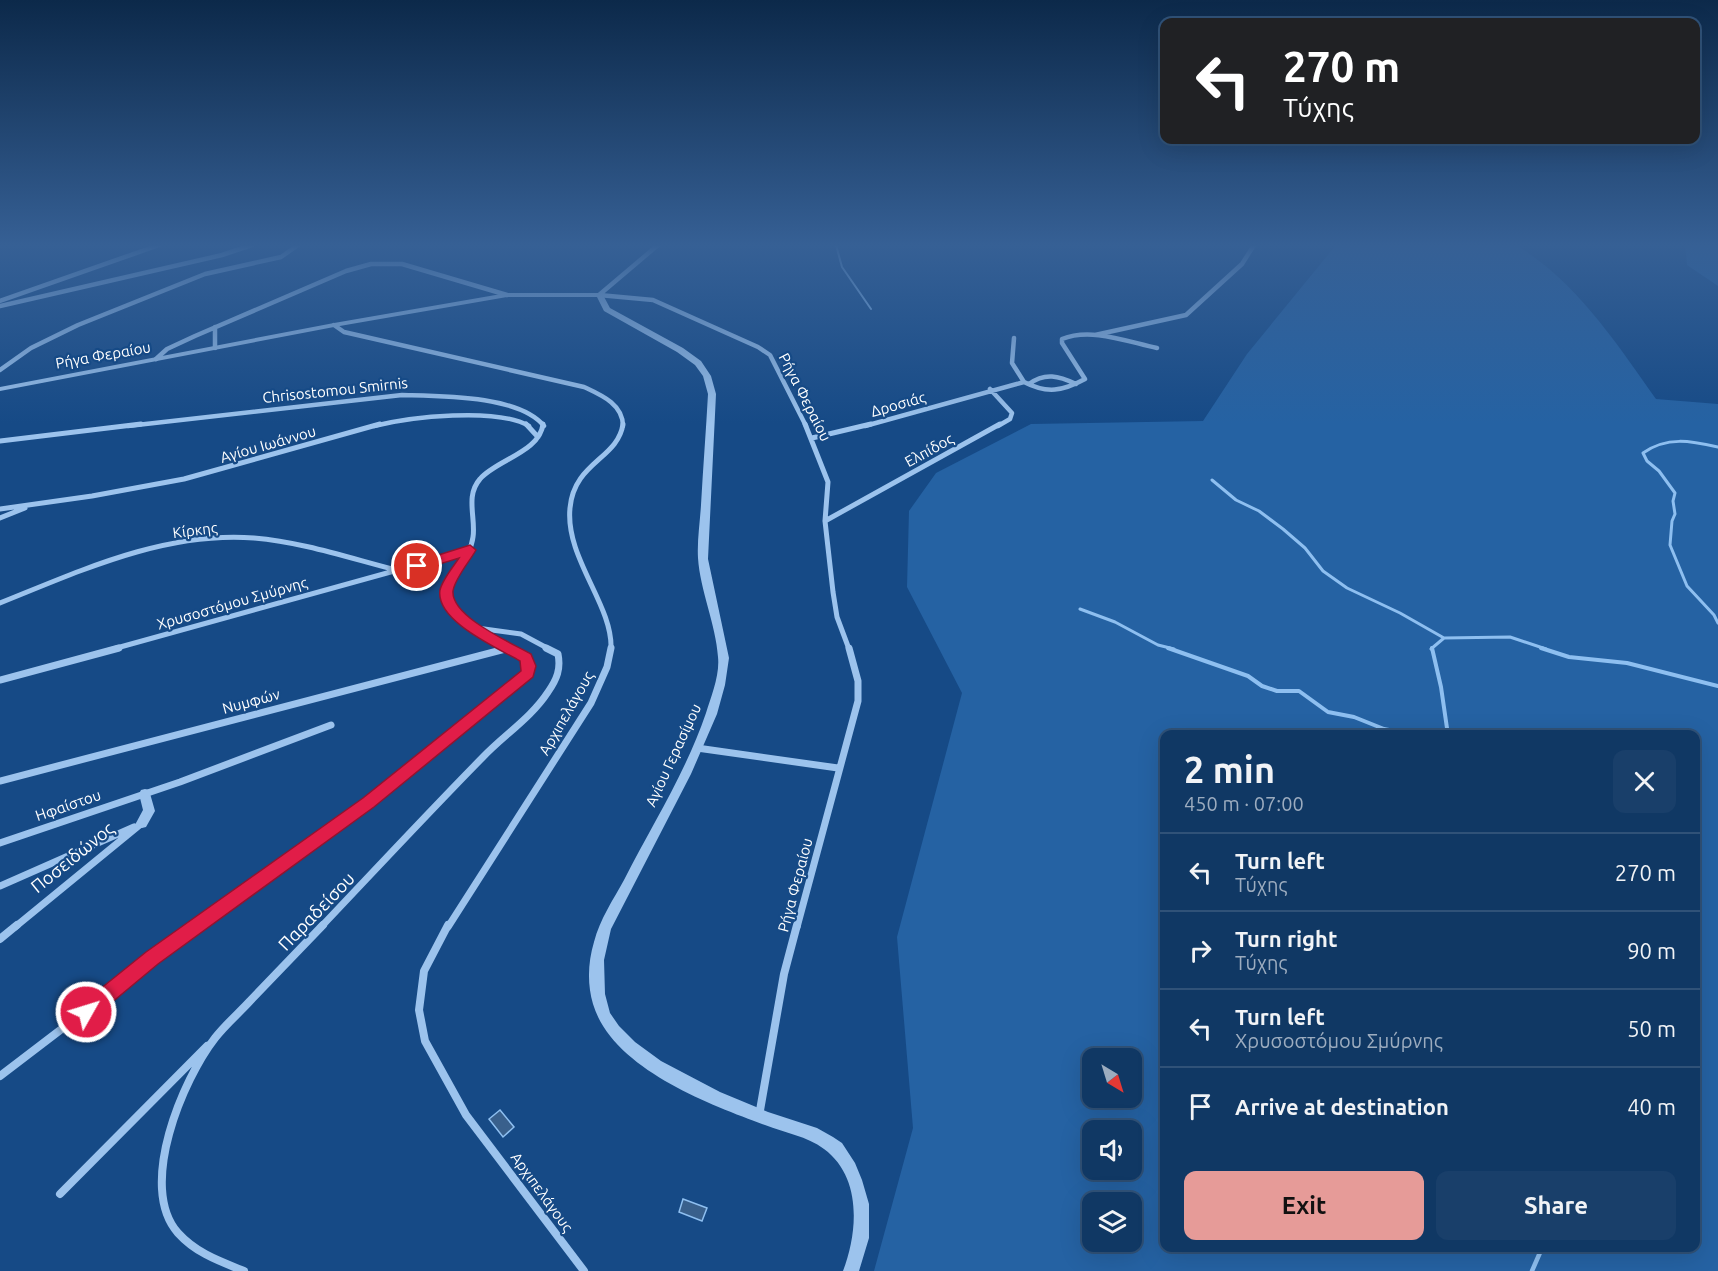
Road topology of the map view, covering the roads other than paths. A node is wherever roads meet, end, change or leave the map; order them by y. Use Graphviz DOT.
graph roads {
  1 [pos="128,304"];
  2 [pos="269,304"];
  3 [pos="453,304"];
  4 [pos="604,304"];
  5 [pos="663,304"];
  6 [pos="1198,304"];
  7 [pos="334,325"];
  8 [pos="215,327"];
  9 [pos="1093,336"];
  10 [pos="1014,338"];
  11 [pos="215,348"];
  12 [pos="1157,348"];
  13 [pos="156,359"];
  14 [pos="0,370"];
  15 [pos="1027,383"];
  16 [pos="1076,384"];
  17 [pos="0,389"];
  18 [pos="990,389"];
  19 [pos="538,437"];
  20 [pos="812,438"];
  21 [pos="0,441"];
  22 [pos="30,505"];
  23 [pos="0,509"];
  24 [pos="0,518"];
  25 [pos="825,521"];
  26 [pos="470,550"];
  27 [pos="400,571"];
  28 [pos="0,603"];
  29 [pos="474,628"];
  30 [pos="509,648"];
  31 [pos="0,680"];
  32 [pos="331,725"];
  33 [pos="697,748"];
  34 [pos="838,768"];
  35 [pos="0,781"];
  36 [pos="145,794"];
  37 [pos="142,823"];
  38 [pos="0,843"];
  39 [pos="0,886"];
  40 [pos="0,939"];
  41 [pos="215,1038"];
  42 [pos="0,1076"];
  43 [pos="759,1116"];
  44 [pos="60,1194"];
  45 [pos="244,1271"];
  46 [pos="584,1271"];
  47 [pos="851,1271"];
  1 -- 14 [label="street"];
  2 -- 8 [label="street"];
  3 -- 7 [label="street, Ρήγα Φεραίου"];
  4 -- 33 [label="street, Αγίου Γερασίμου"];
  5 -- 20 [label="street, Ρήγα Φεραίου"];
  6 -- 9 [label="street"];
  7 -- 11 [label="street, Ρήγα Φεραίου"];
  7 -- 46 [label="street, Αρχιπελάγους"];
  8 -- 11 [label="street"];
  8 -- 13 [label="street"];
  9 -- 12 [label="street"];
  9 -- 16 [label="street"];
  10 -- 15 [label="street"];
  11 -- 13 [label="street, Ρήγα Φεραίου"];
  13 -- 17 [label="street, Ρήγα Φεραίου"];
  15 -- 16 [label="street"];
  15 -- 16 [label="street, Δροσιάς"];
  15 -- 18 [label="street, Δροσιάς"];
  18 -- 20 [label="street, Δροσιάς"];
  18 -- 25 [label="street, Ελπίδος"];
  19 -- 21 [label="street, Chrisostomou Smirnis"];
  19 -- 22 [label="street, Αγίου Ιωάννου"];
  19 -- 26 [label="street"];
  20 -- 25 [label="street, Ρήγα Φεραίου"];
  22 -- 23 [label="street, Αγίου Ιωάννου"];
  22 -- 24 [label="street"];
  25 -- 34 [label="street, Ρήγα Φεραίου"];
  26 -- 27 [label="street, Χρυσοστόμου Σμύρνης"];
  26 -- 29 [label="street"];
  27 -- 28 [label="street, Κίρκης"];
  27 -- 31 [label="street, Χρυσοστόμου Σμύρνης"];
  29 -- 30 [label="street"];
  29 -- 41 [label="street, Παραδείσου"];
  30 -- 35 [label="street, Νυμφών"];
  30 -- 42 [label="street"];
  32 -- 36 [label="street, Ηφαίστου"];
  33 -- 34 [label="street"];
  33 -- 43 [label="street, Αγίου Γερασίμου"];
  34 -- 43 [label="street, Ρήγα Φεραίου"];
  36 -- 37 [label="street"];
  36 -- 38 [label="street, Ηφαίστου"];
  37 -- 39 [label="street"];
  37 -- 40 [label="street, Ποσειδώνος"];
  41 -- 44 [label="street"];
  41 -- 45 [label="street, Παραδείσου"];
  43 -- 47 [label="street, Αγίου Γερασίμου"];
}
